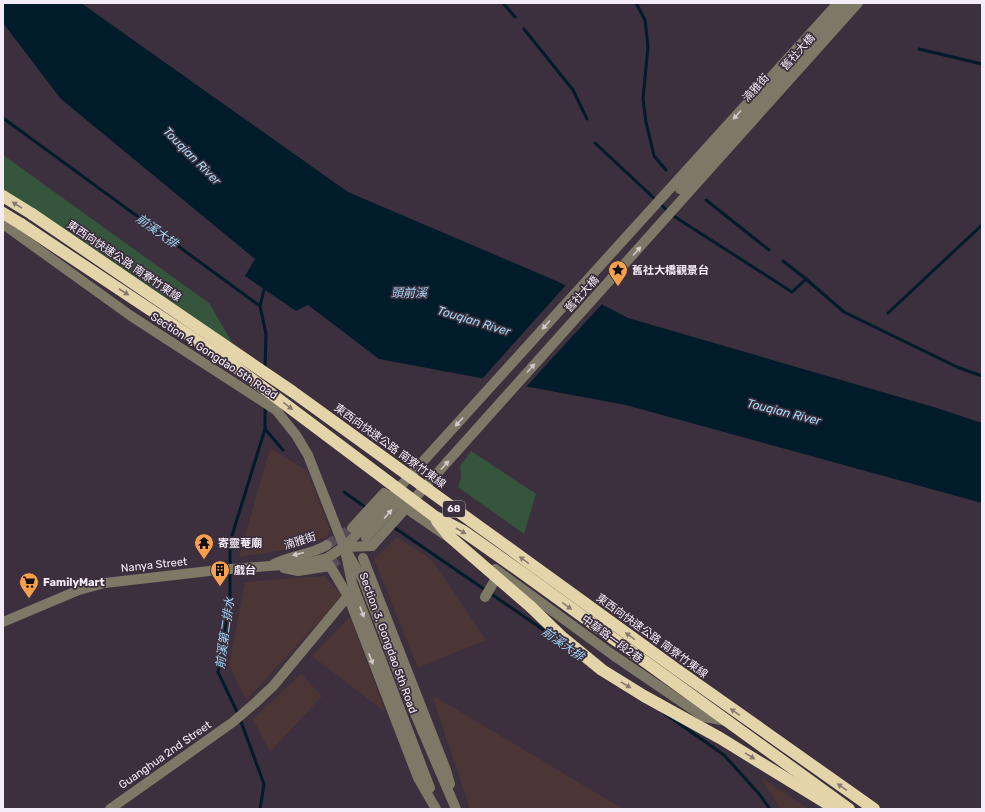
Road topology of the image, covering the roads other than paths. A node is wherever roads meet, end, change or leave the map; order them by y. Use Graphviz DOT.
graph roads {
  1 [pos="838,3"];
  2 [pos="850,3"];
  3 [pos="858,3"];
  4 [pos="680,189"];
  5 [pos="3,196"];
  6 [pos="3,213"];
  7 [pos="3,220"];
  8 [pos="3,224"];
  9 [pos="131,316"];
  10 [pos="398,502"];
  11 [pos="434,516"];
  12 [pos="362,536"];
  13 [pos="327,545"];
  14 [pos="344,547"];
  15 [pos="476,556"];
  16 [pos="363,558"];
  17 [pos="270,566"];
  18 [pos="330,566"];
  19 [pos="495,580"];
  20 [pos="523,589"];
  21 [pos="348,596"];
  22 [pos="485,597"];
  23 [pos="3,622"];
  24 [pos="844,807"];
  25 [pos="110,809"];
  26 [pos="437,809"];
  27 [pos="456,809"];
  28 [pos="855,809"];
  29 [pos="874,809"];
  1 -- 12 [label="street, 舊社大橋, one-way, bridge"];
  2 -- 4 [label="street, 湳雅街"];
  12 -- 3 [label="street, 舊社大橋, one-way, bridge"];
  29 -- 5 [label="highway, 東西向快速公路 南寮竹東線 / 68, one-way, bridge"];
  6 -- 11 [label="highway, 68, one-way, bridge"];
  7 -- 9 [label="street, Section 4, Gongdao 5th Road"];
  8 -- 9 [label="street, Section 4, Gongdao 5th Road"];
  9 -- 14 [label="street, Section 4, Gongdao 5th Road"];
  12 -- 10 [label="street, one-way"];
  10 -- 12 [label="street"];
  10 -- 15 [label="street, 中華路一段2巷"];
  11 -- 24 [label="highway, 68, one-way, bridge"];
  11 -- 24 [label="highway, one-way, bridge"];
  12 -- 14 [label="street"];
  12 -- 14 [label="street"];
  13 -- 17 [label="street, 湳雅街, one-way"];
  14 -- 17 [label="street"];
  14 -- 26 [label="street, Section 3, Gongdao 5th Road, one-way"];
  14 -- 27 [label="street, Section 3, Gongdao 5th Road"];
  15 -- 19 [label="street, 中華路一段2巷"];
  15 -- 20 [label="street, 中華路一段2巷"];
  16 -- 27 [label="street, Section 3, Gongdao 5th Road"];
  17 -- 18 [label="street, 湳雅街"];
  17 -- 23 [label="street, Nanya Street"];
  18 -- 21 [label="street, Section 3, Gongdao 5th Road"];
  19 -- 20 [label="street, 中華路一段2巷"];
  19 -- 22 [label="street"];
  20 -- 24 [label="street, 中華路一段2巷"];
  21 -- 25 [label="street, Guanghua 2nd Street"];
  21 -- 26 [label="street, Section 3, Gongdao 5th Road, one-way"];
  24 -- 28 [label="street, 中華路一段2巷"];
}
